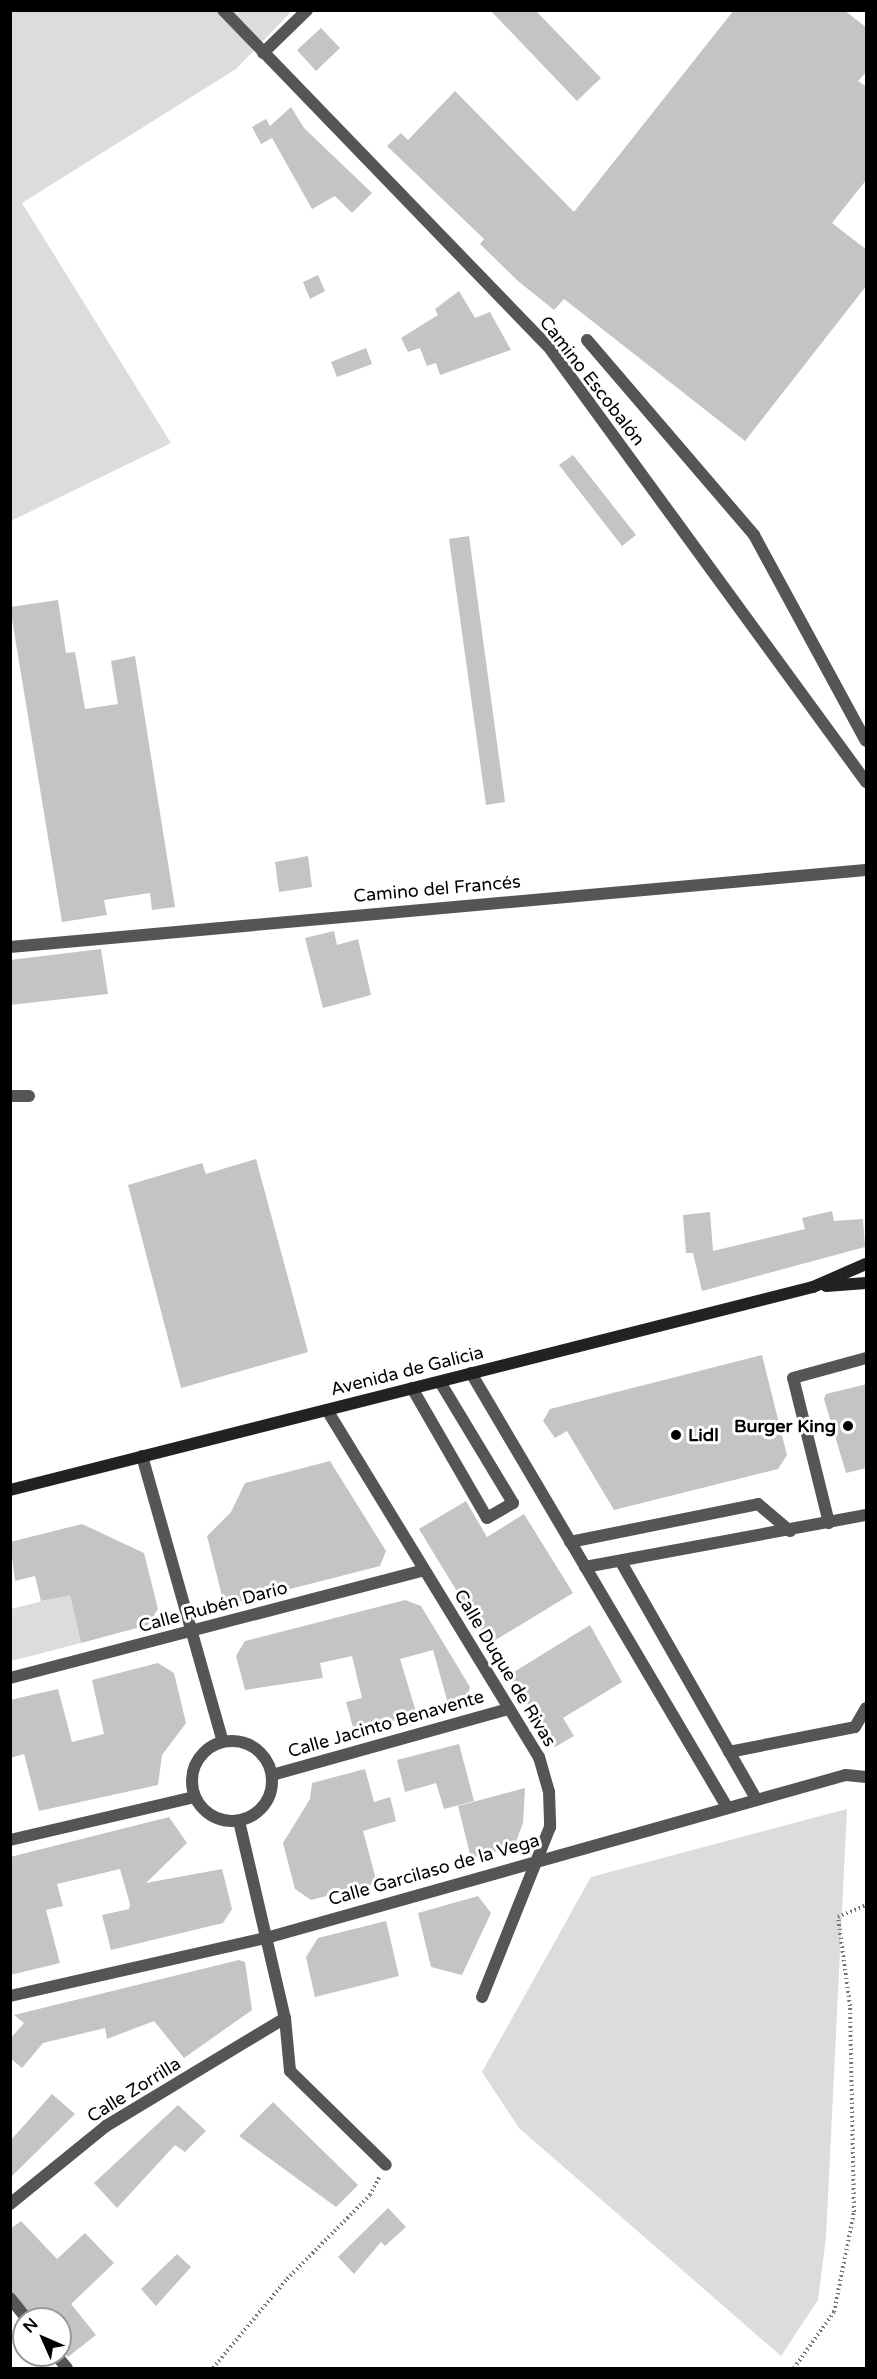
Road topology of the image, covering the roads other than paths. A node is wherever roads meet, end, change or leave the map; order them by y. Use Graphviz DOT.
graph roads {
  1 [pos="223,10"];
  2 [pos="307,10"];
  3 [pos="263,53"];
  4 [pos="587,340"];
  5 [pos="867,741"];
  6 [pos="867,782"];
  7 [pos="867,870"];
  8 [pos="11,944"];
  9 [pos="10,1096"];
  10 [pos="29,1096"];
  11 [pos="867,1264"];
  12 [pos="867,1283"];
  13 [pos="813,1287"];
  14 [pos="867,1358"];
  15 [pos="471,1373"];
  16 [pos="440,1382"];
  17 [pos="412,1388"];
  18 [pos="327,1410"];
  19 [pos="142,1456"];
  20 [pos="10,1490"];
  21 [pos="867,1515"];
  22 [pos="829,1523"];
  23 [pos="790,1531"];
  24 [pos="570,1542"];
  25 [pos="621,1562"];
  26 [pos="585,1567"];
  27 [pos="424,1570"];
  28 [pos="191,1631"];
  29 [pos="10,1678"];
  30 [pos="867,1708"];
  31 [pos="509,1709"];
  32 [pos="223,1742"];
  33 [pos="729,1752"];
  34 [pos="273,1775"];
  35 [pos="867,1777"];
  36 [pos="195,1797"];
  37 [pos="756,1799"];
  38 [pos="727,1808"];
  39 [pos="239,1821"];
  40 [pos="10,1840"];
  41 [pos="538,1859"];
  42 [pos="267,1938"];
  43 [pos="10,1996"];
  44 [pos="482,1997"];
  45 [pos="285,2018"];
  46 [pos="386,2165"];
  47 [pos="10,2204"];
  1 -- 3 [label="street, Camino Escobalón"];
  2 -- 3 [label="street"];
  3 -- 6 [label="street, Camino Escobalón"];
  4 -- 5 [label="street"];
  7 -- 8 [label="street, Camino del Francés"];
  9 -- 10 [label="street"];
  11 -- 13 [label="main road, Avenida de Galicia"];
  12 -- 13 [label="main road, Avenida de Galicia"];
  13 -- 15 [label="main road, Avenida de Galicia"];
  14 -- 22 [label="street"];
  15 -- 16 [label="main road, Avenida de Galicia"];
  15 -- 24 [label="street"];
  16 -- 17 [label="main road, Avenida de Galicia"];
  16 -- 17 [label="street"];
  17 -- 18 [label="main road, Avenida de Galicia"];
  18 -- 19 [label="main road, Avenida de Galicia"];
  18 -- 27 [label="street, Calle Duque de Rivas"];
  19 -- 20 [label="main road, Avenida de Galicia"];
  19 -- 28 [label="street"];
  21 -- 22 [label="street"];
  22 -- 23 [label="street"];
  23 -- 24 [label="street"];
  23 -- 25 [label="street"];
  24 -- 26 [label="street"];
  25 -- 26 [label="street"];
  25 -- 33 [label="street"];
  26 -- 38 [label="street"];
  27 -- 28 [label="street, Calle Rubén Darío"];
  27 -- 31 [label="street, Calle Duque de Rivas"];
  28 -- 29 [label="street, Calle Rubén Darío"];
  28 -- 32 [label="street"];
  30 -- 33 [label="street"];
  31 -- 34 [label="street, Calle Jacinto Benavente"];
  31 -- 41 [label="street, Calle Duque de Rivas"];
  32 -- 34 [label="street"];
  32 -- 36 [label="street"];
  33 -- 37 [label="street"];
  34 -- 39 [label="street"];
  35 -- 37 [label="street, Calle Garcilaso de la Vega"];
  36 -- 39 [label="street"];
  36 -- 40 [label="street"];
  37 -- 38 [label="street, Calle Garcilaso de la Vega"];
  38 -- 41 [label="street, Calle Garcilaso de la Vega"];
  39 -- 42 [label="street"];
  41 -- 42 [label="street, Calle Garcilaso de la Vega"];
  41 -- 44 [label="street, Calle Duque de Rivas"];
  42 -- 43 [label="street, Calle Garcilaso de la Vega"];
  42 -- 45 [label="street"];
  45 -- 46 [label="street"];
  45 -- 47 [label="street, Calle Zorrilla"];
}
